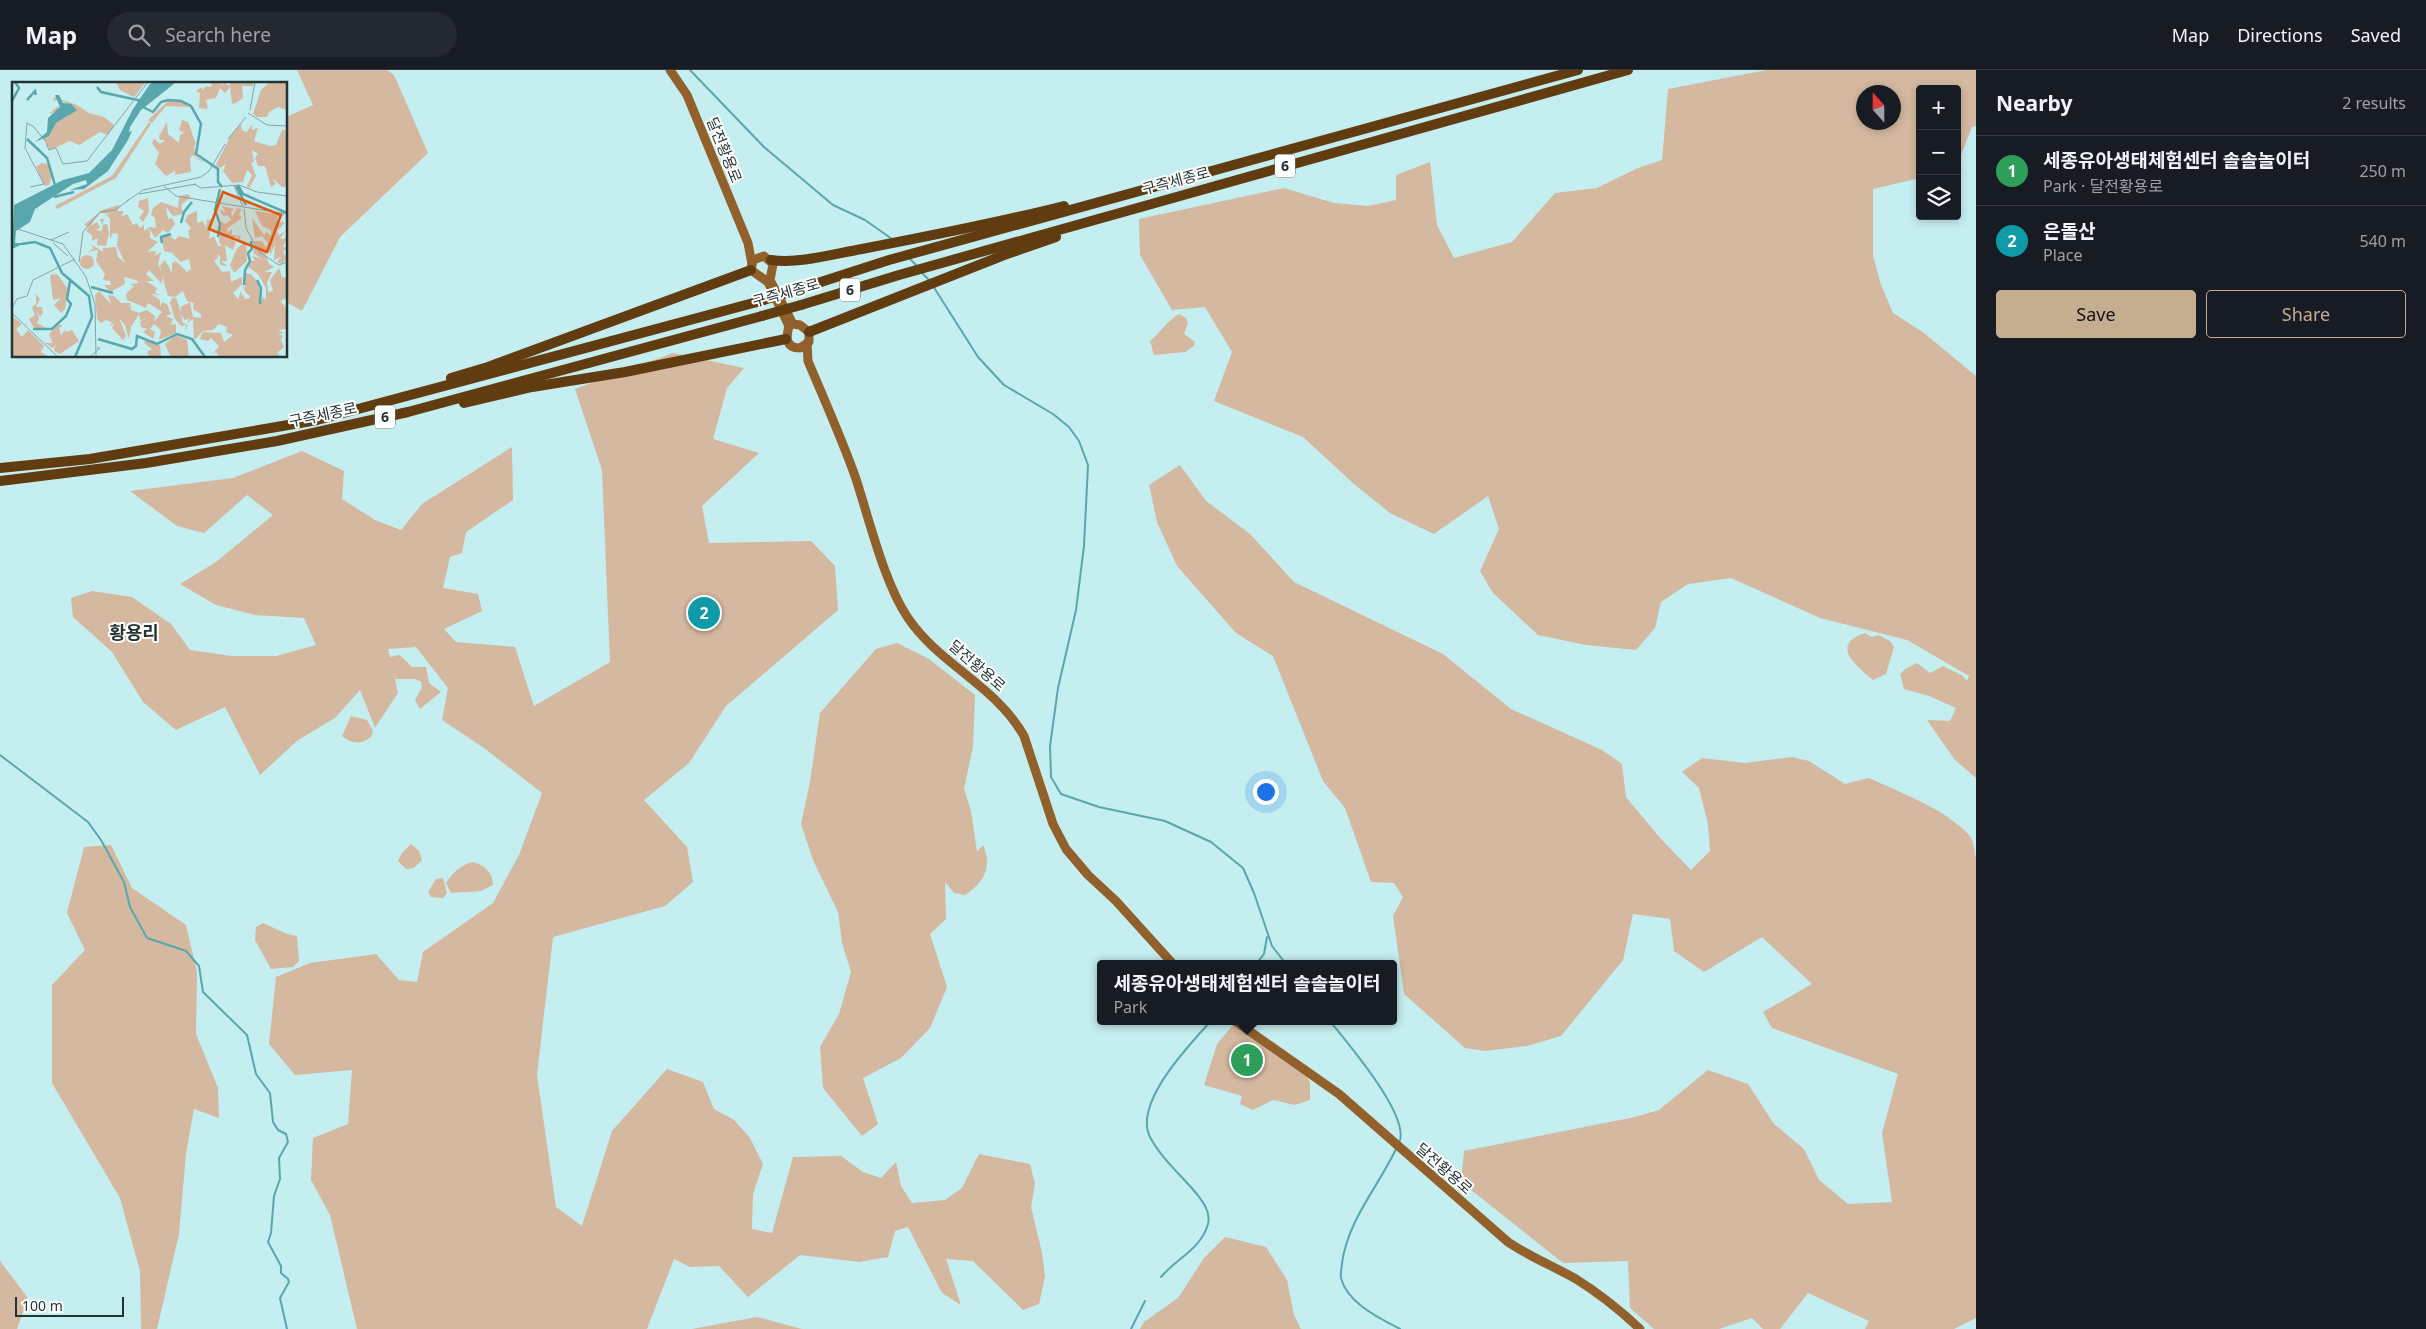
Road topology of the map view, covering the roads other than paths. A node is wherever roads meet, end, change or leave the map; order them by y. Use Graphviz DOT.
graph roads {
  1 [pos="670,70"];
  2 [pos="1578,70"];
  3 [pos="1628,70"];
  4 [pos="1140,192"];
  5 [pos="1142,206"];
  6 [pos="748,243"];
  7 [pos="767,258"];
  8 [pos="751,267"];
  9 [pos="809,332"];
  10 [pos="786,339"];
  11 [pos="807,343"];
  12 [pos="795,348"];
  13 [pos="808,361"];
  14 [pos="317,420"];
  15 [pos="367,421"];
  16 [pos="0,468"];
  17 [pos="0,480"];
  18 [pos="1168,960"];
  19 [pos="1241,1025"];
  20 [pos="1640,1329"];
  1 -- 6 [label="main road, 달전황용로"];
  2 -- 4 [label="highway, 구즉세종로 / 6"];
  3 -- 5 [label="highway, 구즉세종로 / 6"];
  4 -- 7 [label="highway"];
  4 -- 14 [label="highway, 구즉세종로 / 6, bridge"];
  5 -- 9 [label="highway"];
  5 -- 15 [label="highway, 구즉세종로 / 6, bridge"];
  6 -- 7 [label="main road"];
  6 -- 8 [label="main road, 달전황용로"];
  7 -- 8 [label="main road"];
  7 -- 9 [label="main road"];
  8 -- 10 [label="main road"];
  8 -- 14 [label="highway"];
  9 -- 11 [label="main road, 달전황용로"];
  10 -- 12 [label="main road, 달전황용로"];
  10 -- 15 [label="highway"];
  11 -- 12 [label="main road"];
  11 -- 13 [label="main road, 달전황용로"];
  12 -- 13 [label="main road, 달전황용로"];
  13 -- 18 [label="main road, 달전황용로"];
  14 -- 16 [label="highway, 구즉세종로 / 6"];
  15 -- 17 [label="highway, 구즉세종로 / 6"];
  19 -- 20 [label="main road, 달전황용로"];
}
